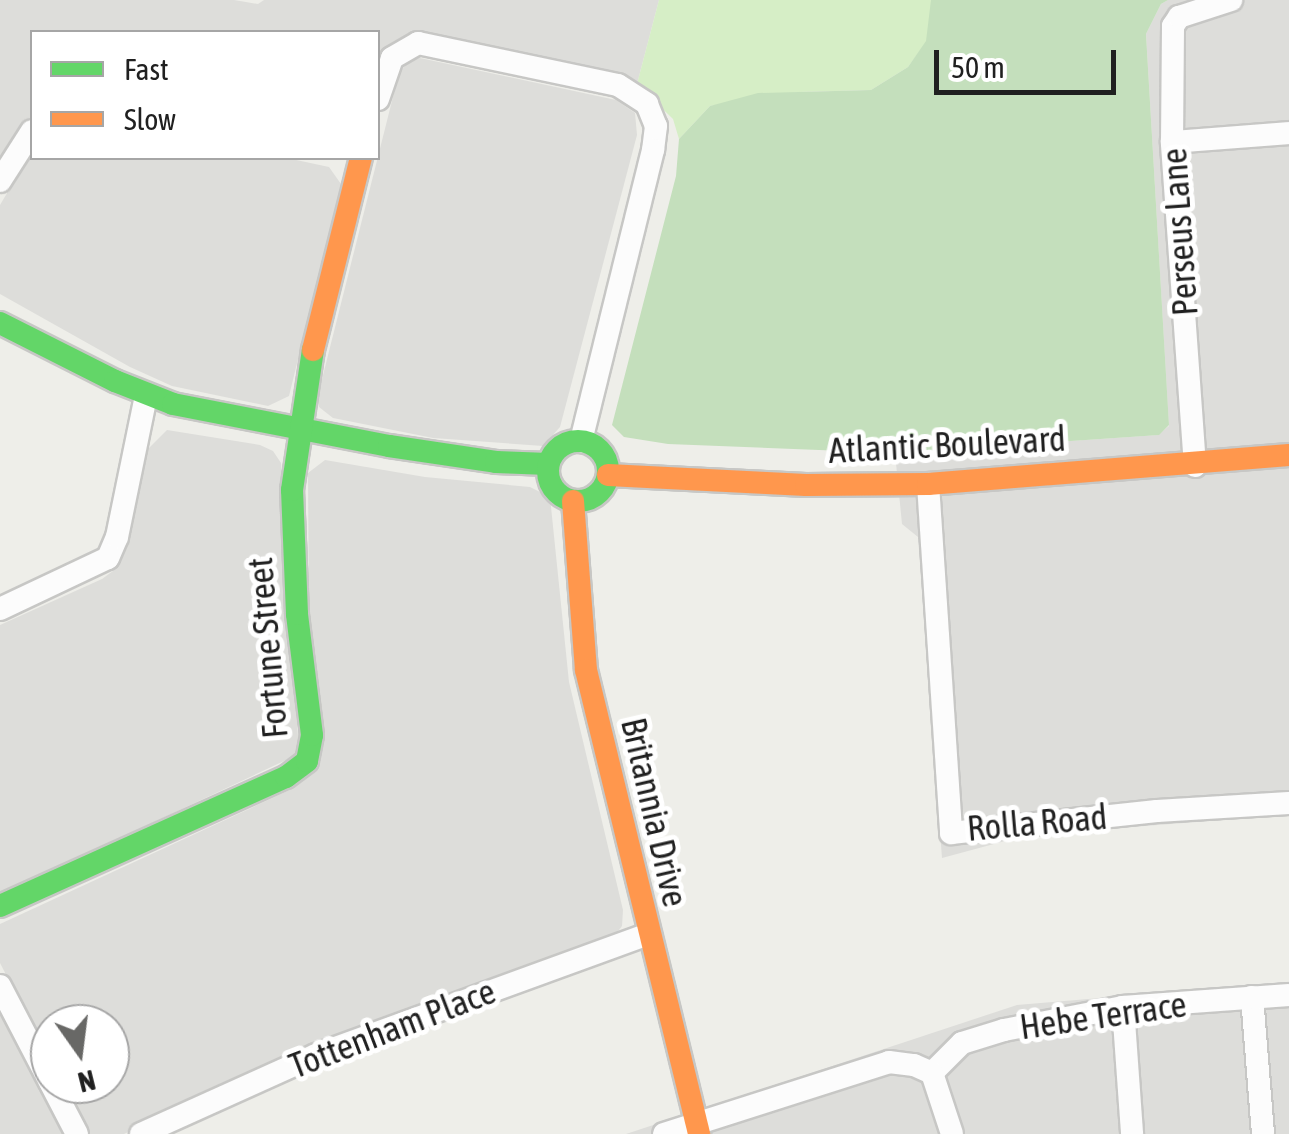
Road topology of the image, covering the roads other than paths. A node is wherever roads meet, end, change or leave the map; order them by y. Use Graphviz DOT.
graph roads {
  1 [pos="1231,0"];
  2 [pos="380,93"];
  3 [pos="1289,133"];
  4 [pos="30,134"];
  5 [pos="1172,142"];
  6 [pos="360,160"];
  7 [pos="0,181"];
  8 [pos="1,320"];
  9 [pos="146,396"];
  10 [pos="300,429"];
  11 [pos="581,441"];
  12 [pos="1289,456"];
  13 [pos="548,464"];
  14 [pos="1195,466"];
  15 [pos="608,476"];
  16 [pos="928,484"];
  17 [pos="573,501"];
  18 [pos="0,609"];
  19 [pos="1289,803"];
  20 [pos="0,906"];
  21 [pos="648,934"];
  22 [pos="0,986"];
  23 [pos="1289,995"];
  24 [pos="1252,997"];
  25 [pos="1123,1006"];
  26 [pos="30,1043"];
  27 [pos="932,1074"];
  28 [pos="62,1104"];
  29 [pos="697,1129"];
  30 [pos="77,1134"];
  31 [pos="141,1134"];
  32 [pos="664,1134"];
  33 [pos="952,1134"];
  34 [pos="1132,1134"];
  35 [pos="1263,1134"];
  1 -- 5 [label="street, Perseus Lane"];
  2 -- 11 [label="street"];
  3 -- 5 [label="street"];
  4 -- 7 [label="street"];
  5 -- 14 [label="street, Perseus Lane"];
  6 -- 10 [label="street"];
  8 -- 9 [label="street"];
  9 -- 10 [label="street"];
  9 -- 18 [label="street"];
  10 -- 13 [label="street"];
  10 -- 20 [label="street, Fortune Street"];
  11 -- 13 [label="street"];
  11 -- 15 [label="street"];
  12 -- 14 [label="street, Atlantic Boulevard"];
  13 -- 17 [label="street"];
  14 -- 16 [label="street, Atlantic Boulevard"];
  15 -- 16 [label="street, Atlantic Boulevard"];
  15 -- 17 [label="street"];
  16 -- 19 [label="street, Rolla Road"];
  17 -- 21 [label="street, Britannia Drive"];
  21 -- 29 [label="street, Britannia Drive"];
  21 -- 31 [label="street, Tottenham Place"];
  22 -- 26 [label="street"];
  23 -- 24 [label="street, Hebe Terrace"];
  24 -- 25 [label="street, Hebe Terrace"];
  24 -- 35 [label="street"];
  25 -- 27 [label="street, Hebe Terrace"];
  25 -- 34 [label="street"];
  27 -- 29 [label="street"];
  27 -- 33 [label="street"];
  28 -- 30 [label="street"];
  29 -- 32 [label="street"];
}
